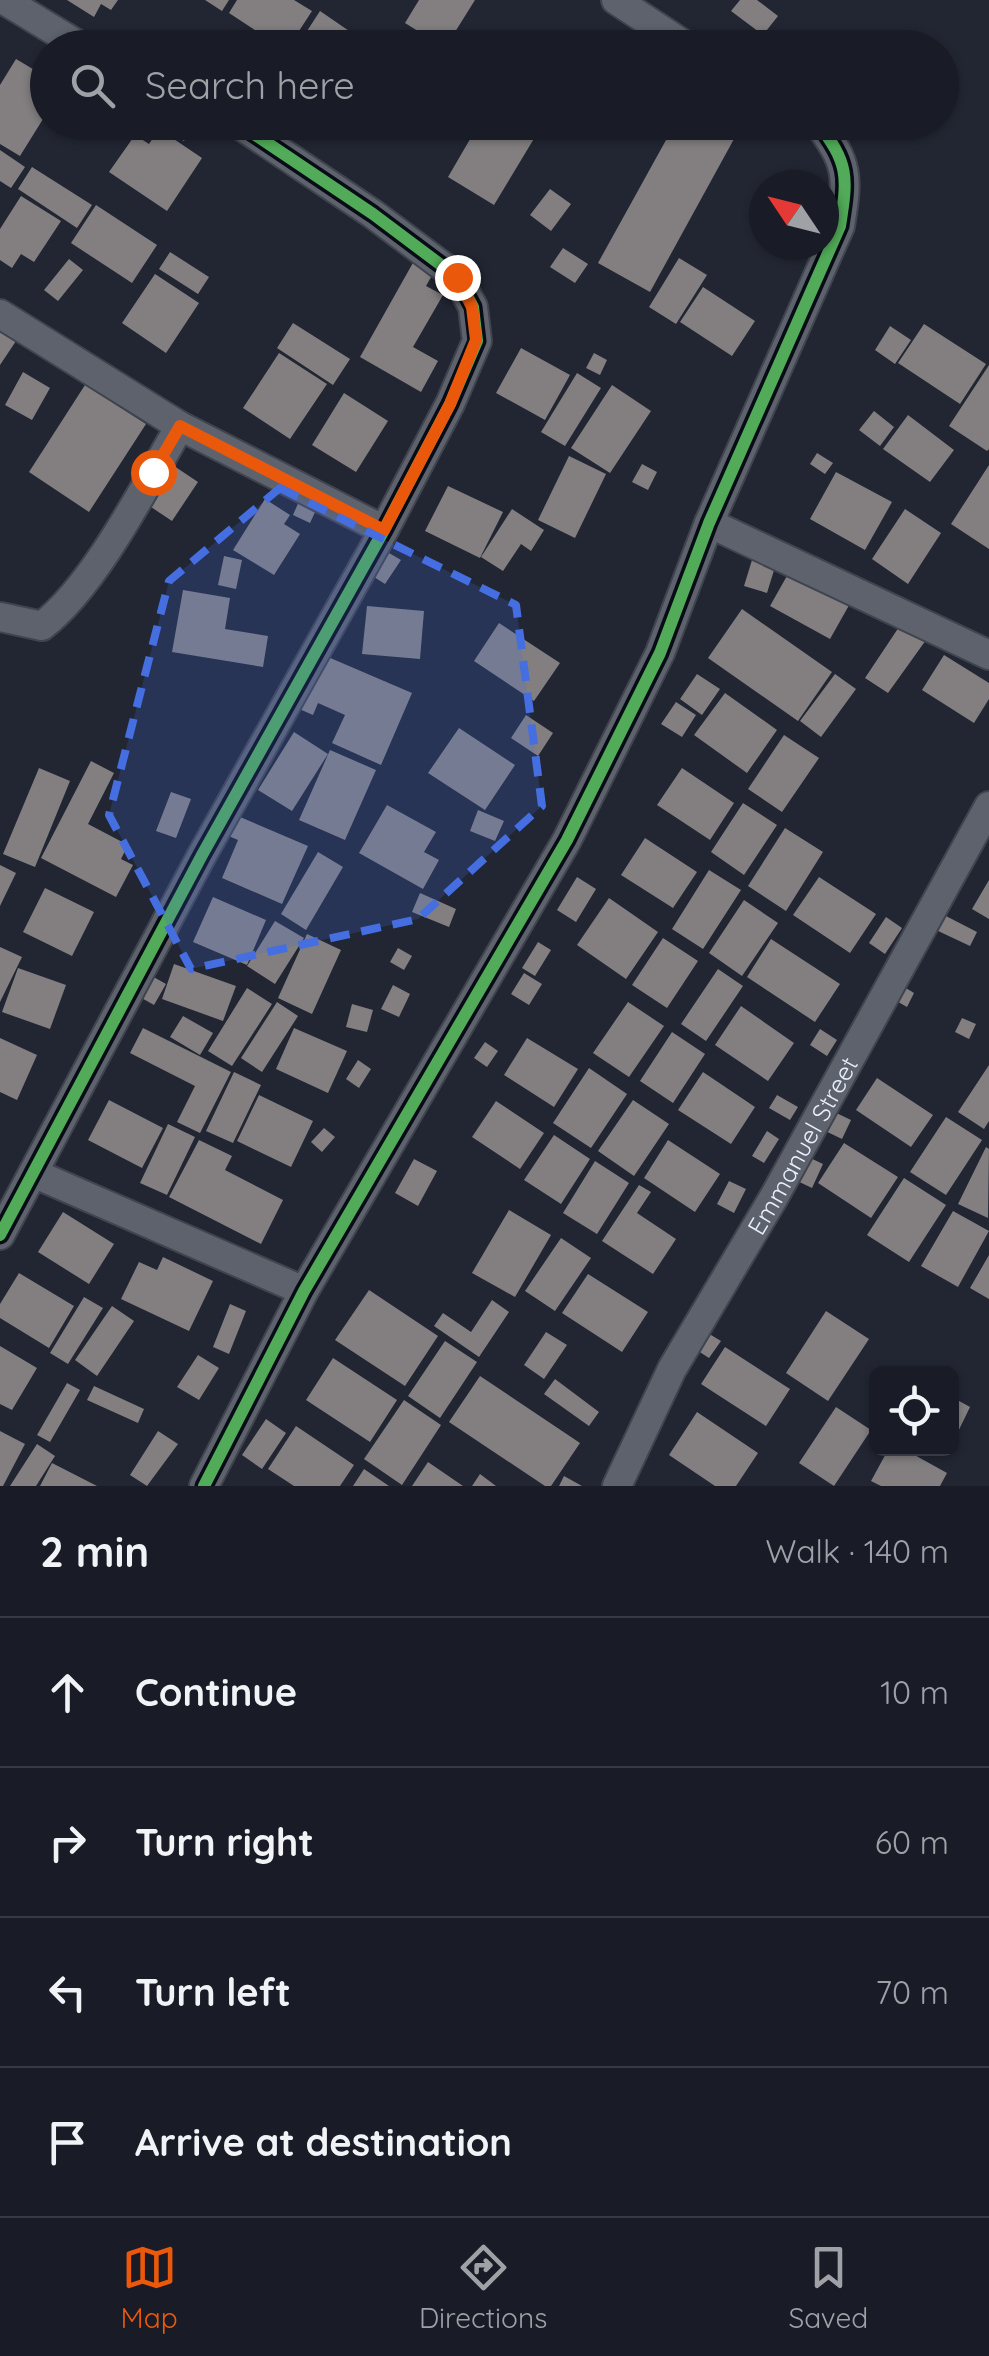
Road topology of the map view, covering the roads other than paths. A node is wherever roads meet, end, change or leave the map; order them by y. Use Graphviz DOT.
graph roads {
  1 [pos="4,0"];
  2 [pos="616,0"];
  3 [pos="53,30"];
  4 [pos="662,30"];
  5 [pos="263,140"];
  6 [pos="831,140"];
  7 [pos="0,314"];
  8 [pos="180,426"];
  9 [pos="708,522"];
  10 [pos="384,530"];
  11 [pos="0,618"];
  12 [pos="989,655"];
  13 [pos="989,806"];
  14 [pos="33,1173"];
  15 [pos="0,1235"];
  16 [pos="304,1291"];
  17 [pos="204,1486"];
  18 [pos="617,1486"];
  1 -- 3 [label="street"];
  2 -- 4 [label="street"];
  5 -- 10 [label="street"];
  6 -- 9 [label="street"];
  7 -- 8 [label="street"];
  8 -- 10 [label="street"];
  8 -- 11 [label="street"];
  9 -- 12 [label="street"];
  9 -- 16 [label="street"];
  10 -- 14 [label="street"];
  13 -- 18 [label="street, Emmanuel Street"];
  14 -- 15 [label="street"];
  14 -- 16 [label="street"];
  16 -- 17 [label="street"];
}
